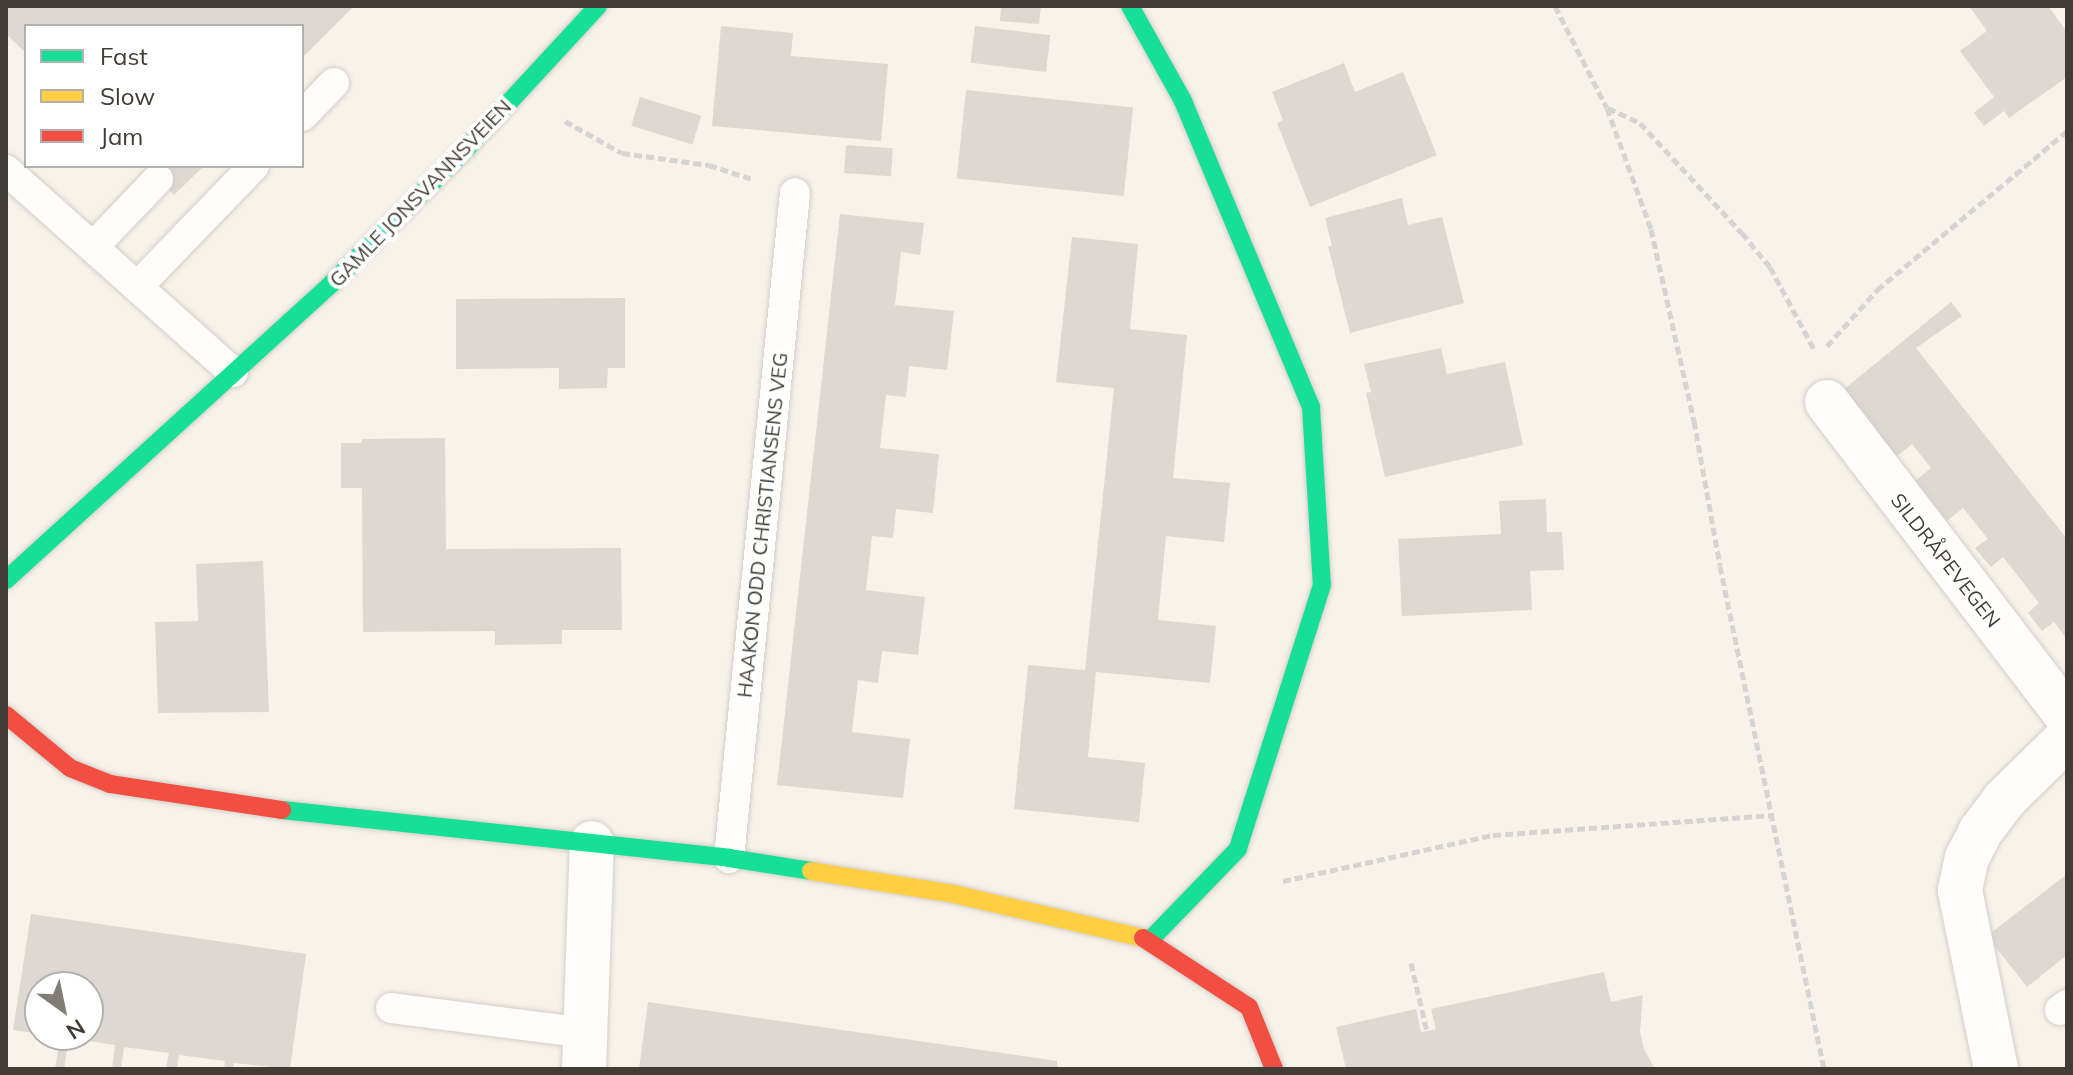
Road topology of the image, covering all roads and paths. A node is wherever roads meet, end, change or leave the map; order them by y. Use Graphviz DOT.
graph roads {
  1 [pos="598,6"];
  2 [pos="1130,6"];
  3 [pos="1555,6"];
  4 [pos="334,83"];
  5 [pos="1607,108"];
  6 [pos="555,113"];
  7 [pos="304,114"];
  8 [pos="2067,131"];
  9 [pos="252,168"];
  10 [pos="6,170"];
  11 [pos="158,179"];
  12 [pos="795,193"];
  13 [pos="93,247"];
  14 [pos="137,287"];
  15 [pos="233,372"];
  16 [pos="1827,402"];
  17 [pos="6,580"];
  18 [pos="6,715"];
  19 [pos="2067,716"];
  20 [pos="2067,738"];
  21 [pos="1773,815"];
  22 [pos="592,843"];
  23 [pos="729,858"];
  24 [pos="1278,882"];
  25 [pos="1150,940"];
  26 [pos="1411,963"];
  27 [pos="391,1008"];
  28 [pos="1427,1031"];
  29 [pos="584,1051"];
  30 [pos="1274,1069"];
  31 [pos="1824,1069"];
  32 [pos="1996,1069"];
  1 -- 15 [label="street, GAMLE JONSVANNSVEIEN"];
  2 -- 25 [label="street"];
  3 -- 5 [label="path"];
  4 -- 7 [label="lane"];
  5 -- 8 [label="path"];
  5 -- 21 [label="path"];
  6 -- 12 [label="path"];
  9 -- 14 [label="lane"];
  10 -- 13 [label="lane"];
  11 -- 13 [label="lane"];
  12 -- 23 [label="lane, HAAKON ODD CHRISTIANSENS VEG"];
  13 -- 14 [label="lane"];
  14 -- 15 [label="lane"];
  15 -- 17 [label="street, GAMLE JONSVANNSVEIEN"];
  16 -- 19 [label="street, SILDRÅPEVEGEN"];
  18 -- 22 [label="street"];
  20 -- 32 [label="street"];
  21 -- 24 [label="path"];
  21 -- 31 [label="path"];
  22 -- 23 [label="street"];
  22 -- 29 [label="street"];
  23 -- 25 [label="street"];
  25 -- 30 [label="street"];
  26 -- 28 [label="path"];
  27 -- 29 [label="lane"];
}
